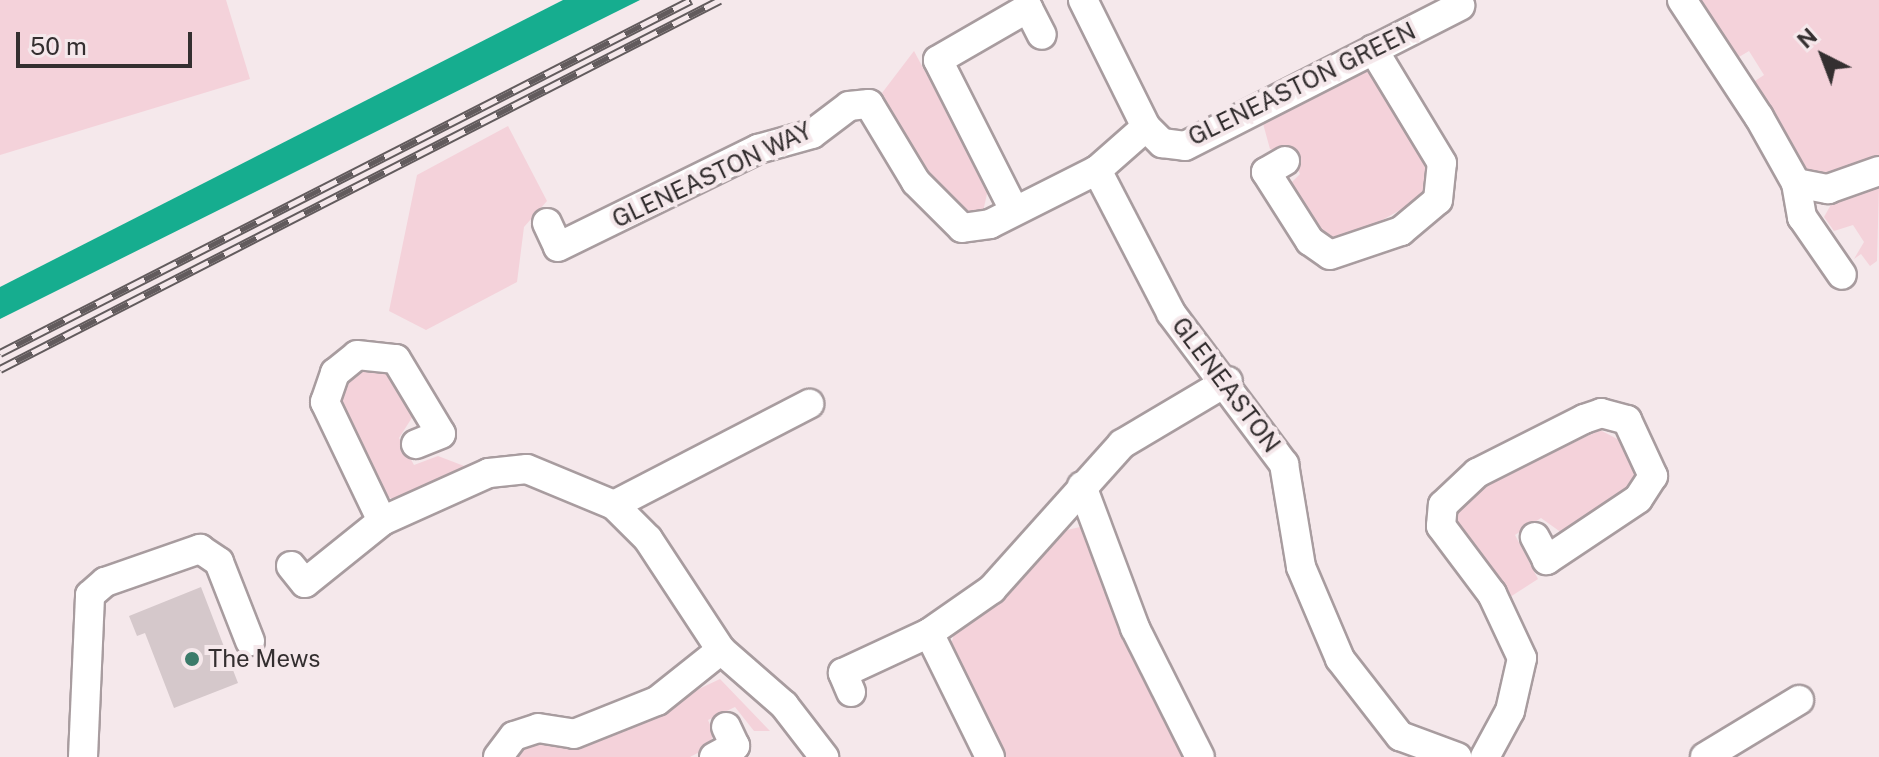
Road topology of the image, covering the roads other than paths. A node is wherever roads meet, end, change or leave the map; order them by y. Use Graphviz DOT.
graph roads {
  1 [pos="1083,0"];
  2 [pos="1682,0"];
  3 [pos="1460,6"];
  4 [pos="1042,35"];
  5 [pos="1373,49"];
  6 [pos="1146,127"];
  7 [pos="1285,161"];
  8 [pos="1097,170"];
  9 [pos="1879,171"];
  10 [pos="1796,183"];
  11 [pos="1014,210"];
  12 [pos="547,223"];
  13 [pos="1842,275"];
  14 [pos="1228,381"];
  15 [pos="809,404"];
  16 [pos="416,444"];
  17 [pos="1082,486"];
  18 [pos="614,505"];
  19 [pos="382,521"];
  20 [pos="1535,537"];
  21 [pos="291,566"];
  22 [pos="929,633"];
  23 [pos="250,641"];
  24 [pos="721,650"];
  25 [pos="851,692"];
  26 [pos="1799,700"];
  27 [pos="726,727"];
  28 [pos="83,757"];
  29 [pos="498,757"];
  30 [pos="714,757"];
  31 [pos="824,757"];
  32 [pos="990,757"];
  33 [pos="1200,757"];
  34 [pos="1457,757"];
  35 [pos="1485,757"];
  36 [pos="1705,757"];
  1 -- 6 [label="street"];
  2 -- 10 [label="street"];
  3 -- 5 [label="street, GLENEASTON GREEN"];
  4 -- 11 [label="street"];
  5 -- 6 [label="street, GLENEASTON GREEN"];
  5 -- 7 [label="street"];
  6 -- 8 [label="street"];
  8 -- 11 [label="street, GLENEASTON WAY"];
  8 -- 14 [label="street, GLENEASTON"];
  9 -- 10 [label="street"];
  10 -- 13 [label="street"];
  11 -- 12 [label="street, GLENEASTON WAY"];
  14 -- 17 [label="street"];
  14 -- 34 [label="street, GLENEASTON"];
  15 -- 18 [label="street"];
  16 -- 19 [label="street"];
  17 -- 22 [label="street"];
  17 -- 33 [label="street"];
  18 -- 19 [label="street"];
  18 -- 24 [label="street"];
  19 -- 21 [label="street"];
  20 -- 35 [label="street"];
  22 -- 25 [label="street"];
  22 -- 32 [label="street"];
  23 -- 28 [label="street"];
  24 -- 29 [label="street"];
  24 -- 31 [label="street"];
  26 -- 36 [label="street"];
  27 -- 30 [label="street"];
}
